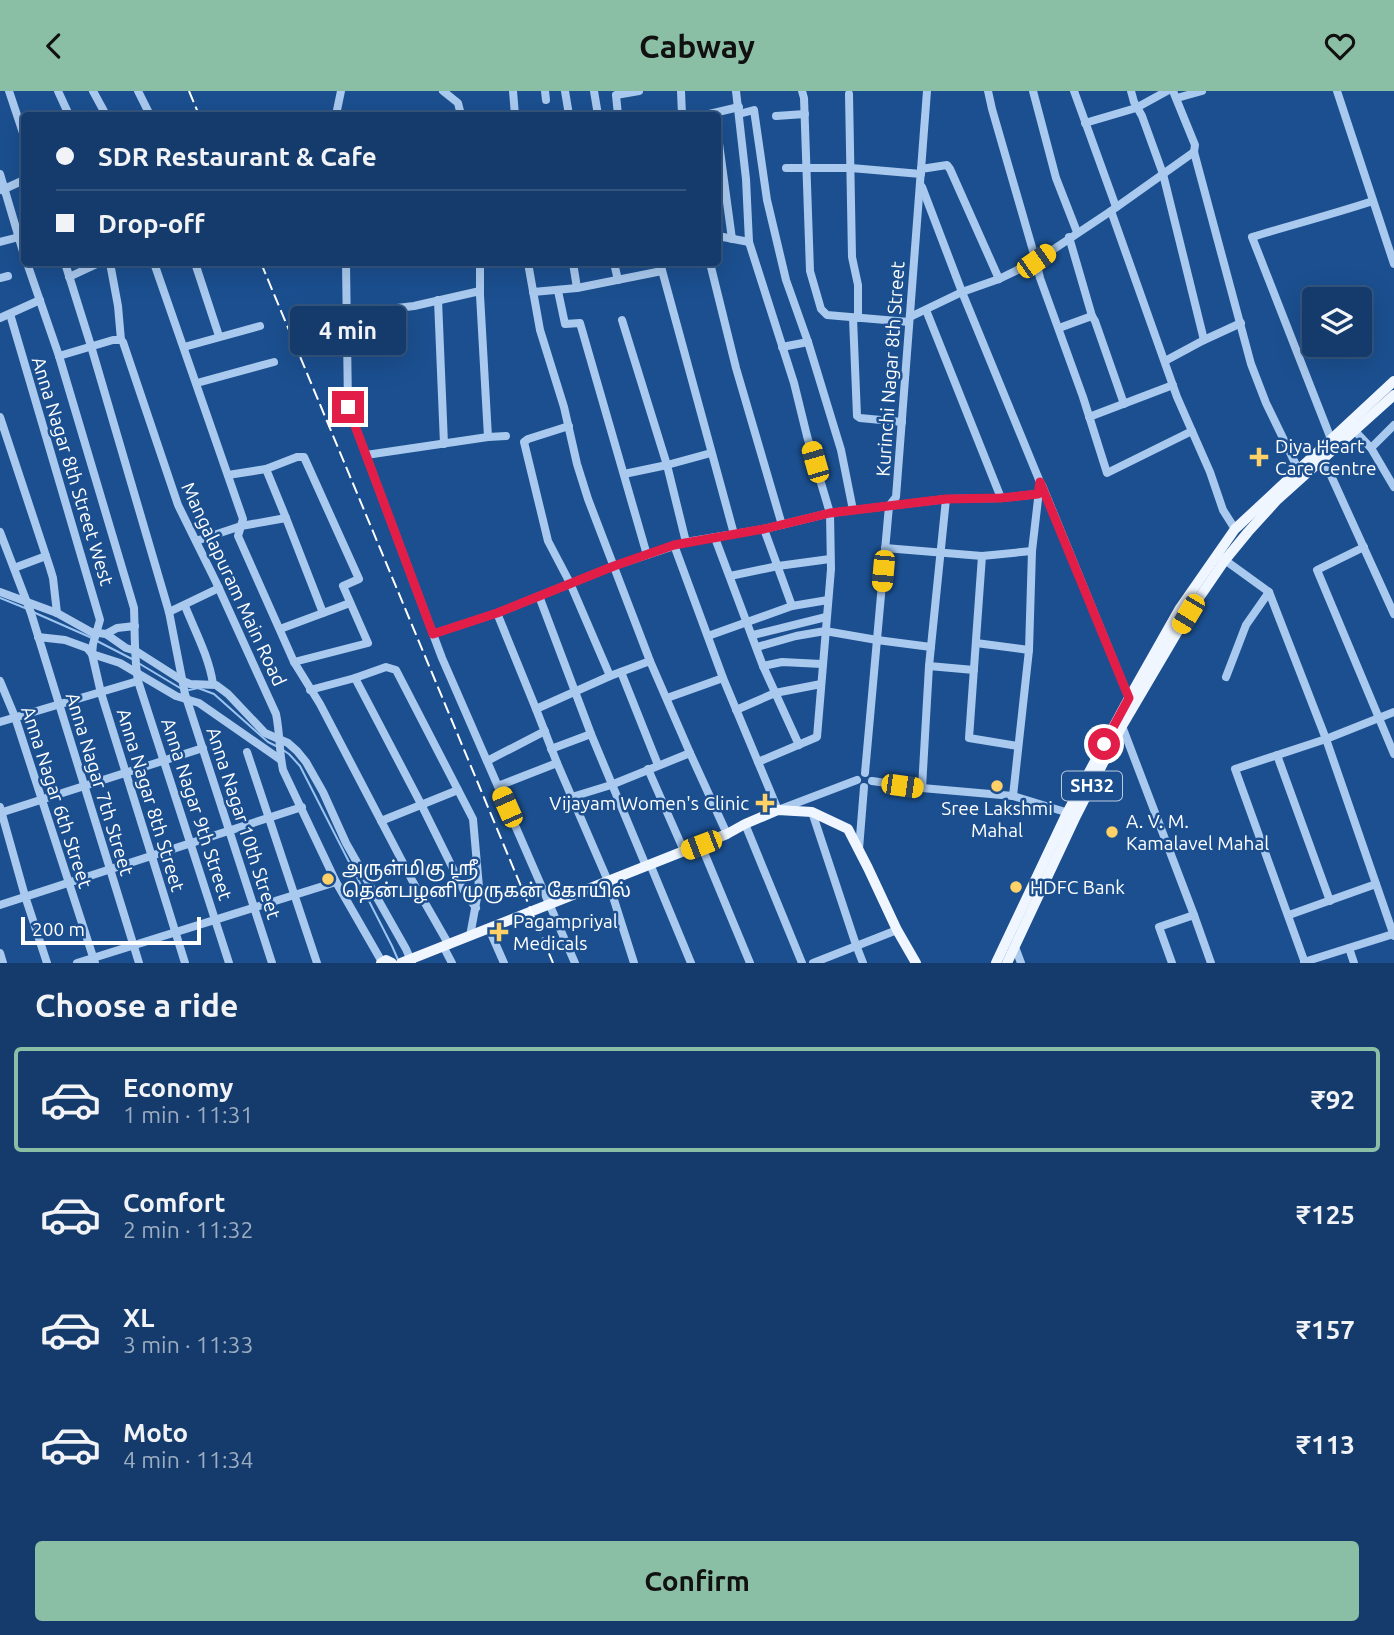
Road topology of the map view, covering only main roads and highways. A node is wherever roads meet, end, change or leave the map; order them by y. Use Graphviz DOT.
graph roads {
  1 [pos="1394,381"];
  2 [pos="1394,395"];
  3 [pos="1221,557"];
  4 [pos="1072,814"];
  5 [pos="407,962"];
  6 [pos="916,963"];
  7 [pos="996,963"];
  8 [pos="1007,963"];
  1 -- 3 [label="main road, SH32"];
  2 -- 3 [label="main road, SH32"];
  3 -- 4 [label="main road, SH32"];
  3 -- 4 [label="main road, SH32"];
  4 -- 7 [label="main road, SH32"];
  4 -- 8 [label="main road, SH32"];
  5 -- 6 [label="main road"];
}
